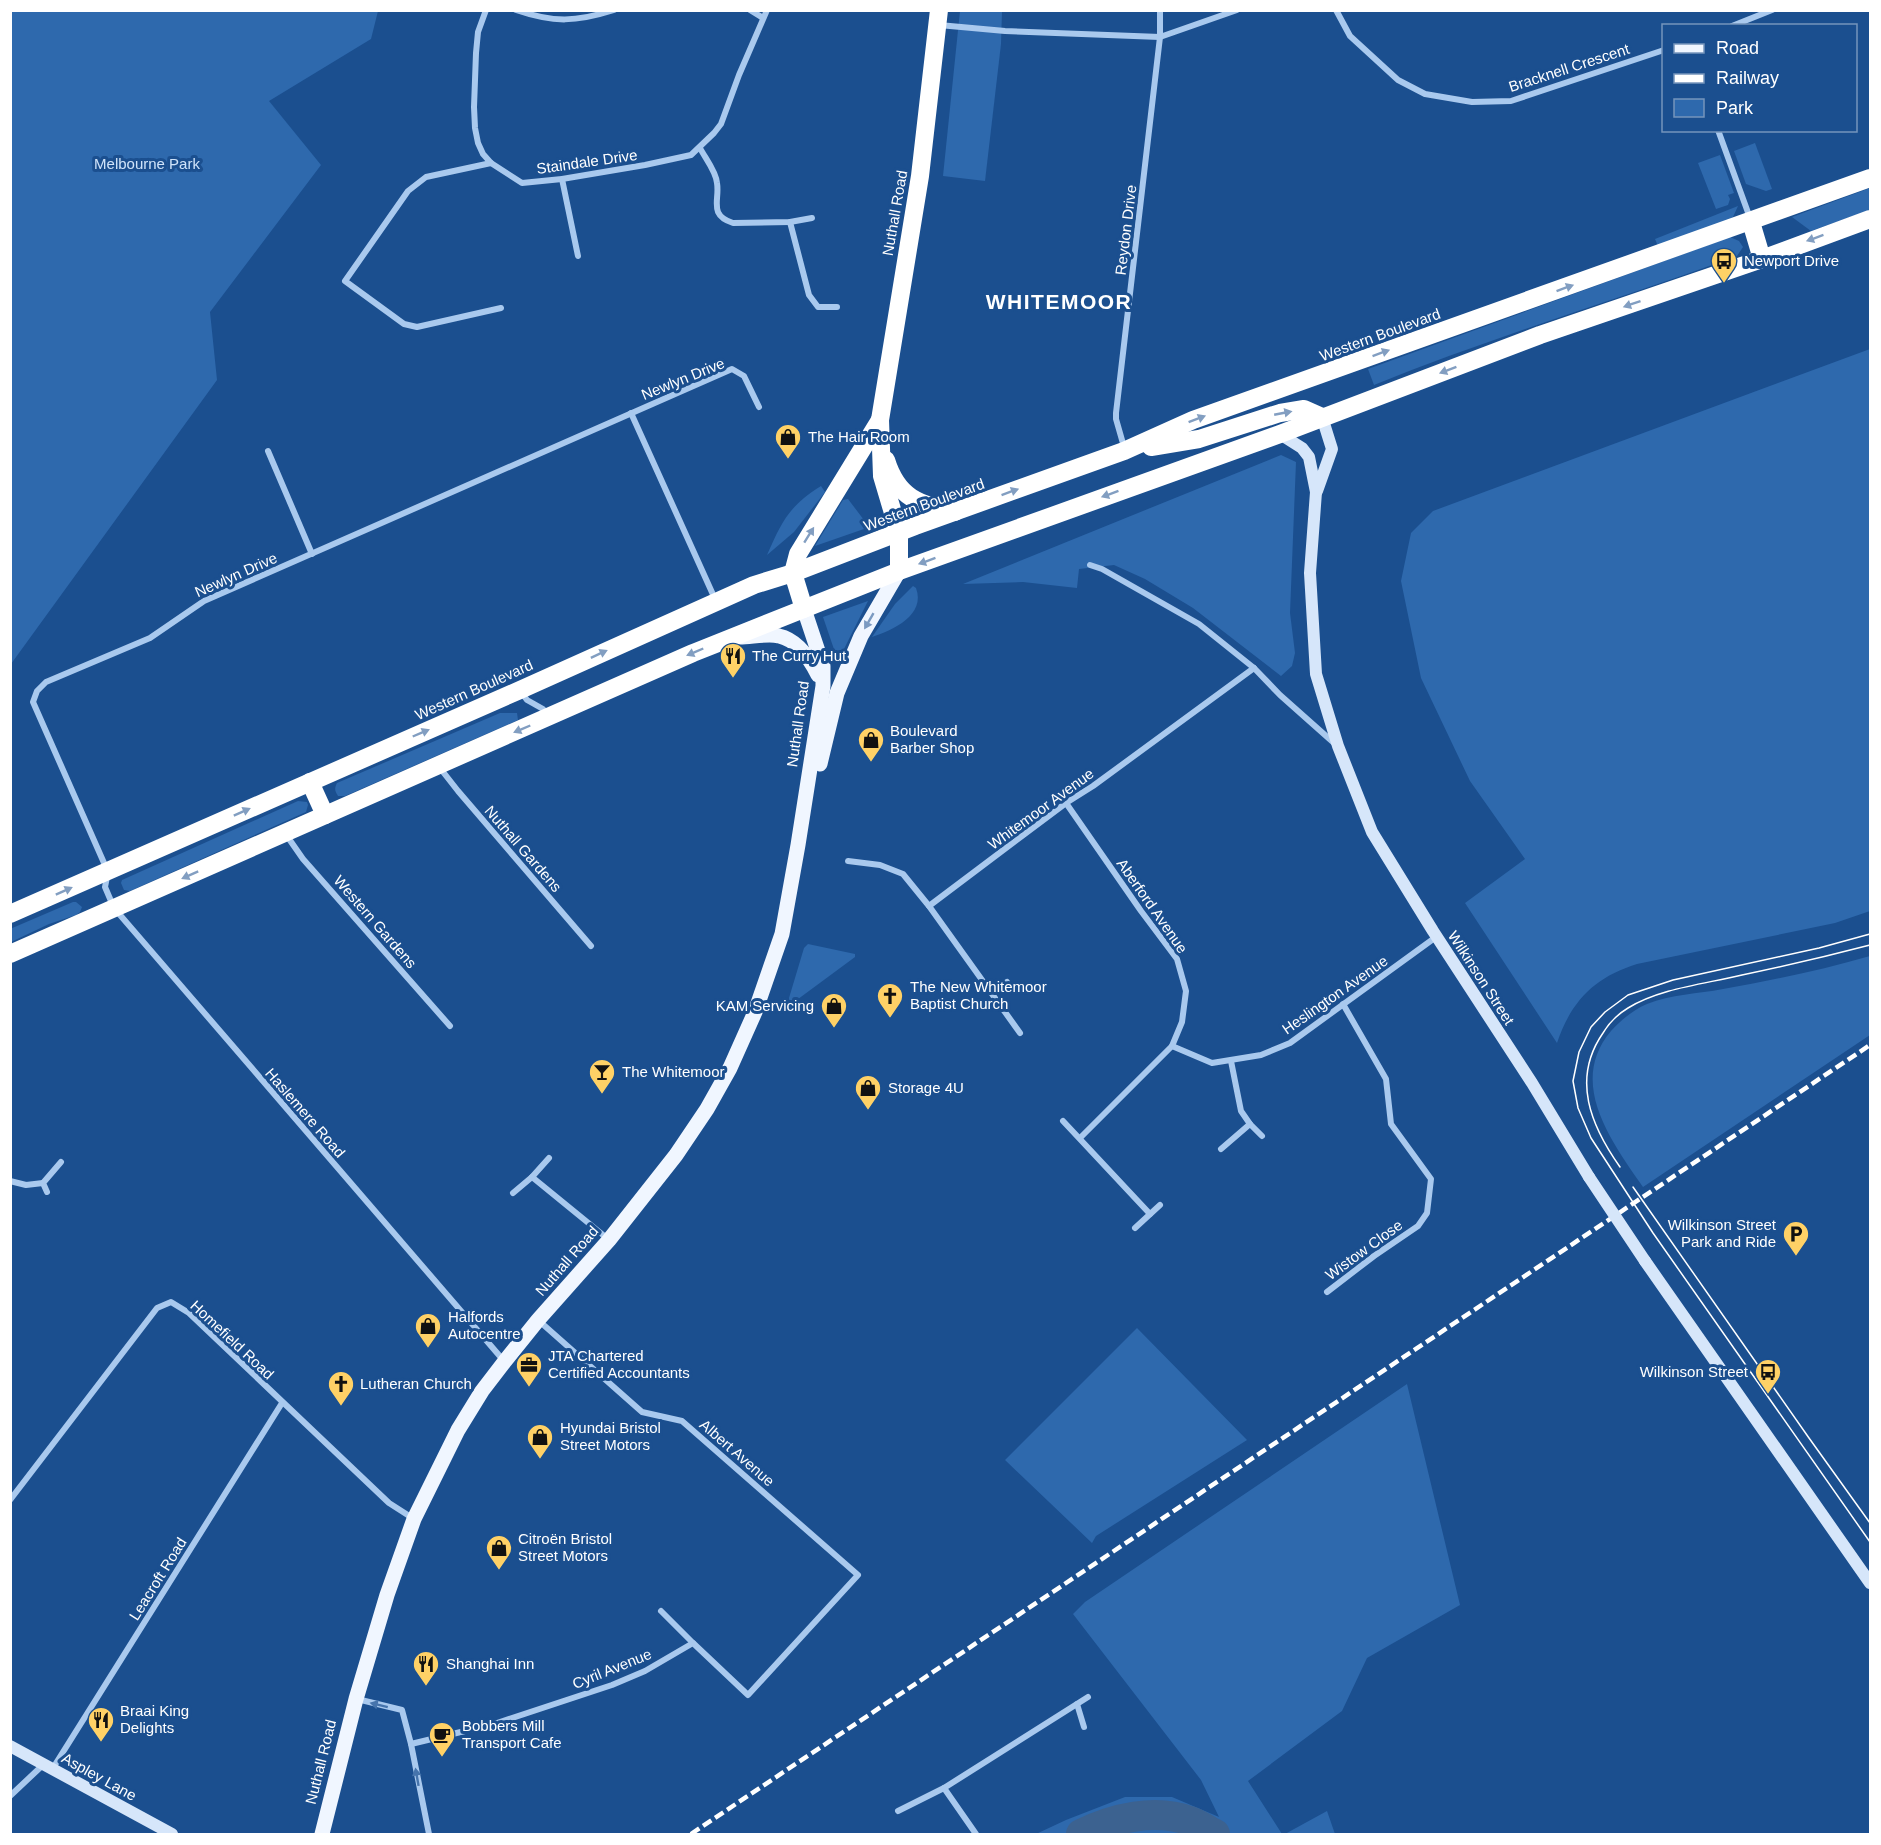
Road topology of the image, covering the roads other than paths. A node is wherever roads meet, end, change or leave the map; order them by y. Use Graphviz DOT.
graph roads {
  1 [pos="486,10"];
  2 [pos="516,10"];
  3 [pos="614,10"];
  4 [pos="750,10"];
  5 [pos="767,10"];
  6 [pos="1160,10"];
  7 [pos="1237,10"];
  8 [pos="1335,10"];
  9 [pos="1772,10"];
  10 [pos="763,18"];
  11 [pos="938,18"];
  12 [pos="1737,24"];
  13 [pos="1160,37"];
  14 [pos="1662,51"];
  15 [pos="1719,132"];
  16 [pos="700,148"];
  17 [pos="491,163"];
  18 [pos="1870,178"];
  19 [pos="562,179"];
  20 [pos="812,218"];
  21 [pos="1870,219"];
  22 [pos="790,222"];
  23 [pos="1751,222"];
  24 [pos="578,256"];
  25 [pos="1762,259"];
  26 [pos="837,307"];
  27 [pos="501,308"];
  28 [pos="759,407"];
  29 [pos="632,413"];
  30 [pos="1322,417"];
  31 [pos="880,420"];
  32 [pos="1280,434"];
  33 [pos="880,441"];
  34 [pos="268,451"];
  35 [pos="1124,451"];
  36 [pos="1316,492"];
  37 [pos="955,512"];
  38 [pos="899,533"];
  39 [pos="312,554"];
  40 [pos="1090,565"];
  41 [pos="899,571"];
  42 [pos="793,573"];
  43 [pos="716,601"];
  44 [pos="804,609"];
  45 [pos="731,638"];
  46 [pos="1254,668"];
  47 [pos="823,686"];
  48 [pos="520,690"];
  49 [pos="548,718"];
  50 [pos="1338,746"];
  51 [pos="438,765"];
  52 [pos="310,782"];
  53 [pos="1066,803"];
  54 [pos="325,815"];
  55 [pos="285,832"];
  56 [pos="798,845"];
  57 [pos="848,861"];
  58 [pos="108,872"];
  59 [pos="929,906"];
  60 [pos="114,908"];
  61 [pos="10,914"];
  62 [pos="1437,937"];
  63 [pos="591,946"];
  64 [pos="10,954"];
  65 [pos="1007,982"];
  66 [pos="992,993"];
  67 [pos="1343,1004"];
  68 [pos="450,1026"];
  69 [pos="1020,1033"];
  70 [pos="1172,1046"];
  71 [pos="1231,1061"];
  72 [pos="1063,1121"];
  73 [pos="1250,1124"];
  74 [pos="1262,1136"];
  75 [pos="1080,1138"];
  76 [pos="1221,1149"];
  77 [pos="549,1158"];
  78 [pos="61,1162"];
  79 [pos="532,1178"];
  80 [pos="10,1181"];
  81 [pos="43,1183"];
  82 [pos="47,1192"];
  83 [pos="513,1193"];
  84 [pos="1160,1205"];
  85 [pos="1150,1214"];
  86 [pos="1135,1228"];
  87 [pos="609,1240"];
  88 [pos="1327,1292"];
  89 [pos="538,1320"];
  90 [pos="505,1361"];
  91 [pos="282,1403"];
  92 [pos="10,1500"];
  93 [pos="414,1519"];
  94 [pos="1869,1582"];
  95 [pos="661,1611"];
  96 [pos="693,1643"];
  97 [pos="1088,1698"];
  98 [pos="356,1699"];
  99 [pos="1077,1704"];
  100 [pos="1084,1726"];
  101 [pos="411,1744"];
  102 [pos="10,1746"];
  103 [pos="49,1766"];
  104 [pos="944,1788"];
  105 [pos="10,1796"];
  106 [pos="898,1811"];
  107 [pos="320,1832"];
  108 [pos="172,1834"];
  109 [pos="429,1834"];
  110 [pos="976,1834"];
  1 -- 17 [label="street, Staindale Drive"];
  2 -- 3 [label="street"];
  4 -- 10 [label="street"];
  5 -- 10 [label="street, Staindale Drive"];
  6 -- 13 [label="street, Reydon Drive"];
  7 -- 13 [label="street"];
  8 -- 14 [label="street, Bracknell Crescent"];
  9 -- 12 [label="street"];
  10 -- 16 [label="street, Staindale Drive"];
  11 -- 13 [label="street"];
  11 -- 31 [label="highway, Nuthall Road"];
  13 -- 35 [label="street, Reydon Drive"];
  15 -- 23 [label="street"];
  16 -- 19 [label="street, Staindale Drive"];
  16 -- 22 [label="street"];
  17 -- 19 [label="street, Staindale Drive"];
  17 -- 27 [label="street"];
  18 -- 23 [label="highway, Western Boulevard"];
  19 -- 24 [label="street"];
  20 -- 22 [label="street"];
  21 -- 25 [label="highway, one-way"];
  22 -- 26 [label="street"];
  23 -- 25 [label="highway"];
  35 -- 23 [label="highway, Western Boulevard, one-way"];
  25 -- 30 [label="highway, one-way"];
  28 -- 29 [label="street, Newlyn Drive"];
  29 -- 39 [label="street, Newlyn Drive"];
  29 -- 43 [label="street, Newlyn Drive"];
  30 -- 32 [label="highway"];
  35 -- 30 [label="highway, one-way"];
  30 -- 36 [label="street, Wilkinson Street"];
  31 -- 33 [label="highway, Nuthall Road"];
  42 -- 31 [label="highway, Nuthall Road, one-way"];
  32 -- 36 [label="street, Wilkinson Street"];
  32 -- 41 [label="highway, one-way"];
  33 -- 37 [label="highway, Nuthall Road"];
  33 -- 38 [label="highway, Nuthall Road"];
  34 -- 39 [label="street"];
  37 -- 35 [label="highway, Western Boulevard, one-way"];
  36 -- 50 [label="street, Wilkinson Street"];
  37 -- 38 [label="highway, Western Boulevard"];
  38 -- 41 [label="highway, Nuthall Road"];
  38 -- 42 [label="highway, Western Boulevard"];
  39 -- 58 [label="street, Newlyn Drive"];
  40 -- 46 [label="street"];
  41 -- 44 [label="highway"];
  41 -- 56 [label="main road, Nuthall Road, one-way"];
  42 -- 43 [label="highway, Western Boulevard"];
  42 -- 44 [label="highway, Nuthall Road"];
  48 -- 43 [label="highway, Western Boulevard, one-way"];
  44 -- 45 [label="highway"];
  44 -- 47 [label="main road, Nuthall Road"];
  45 -- 47 [label="main road"];
  45 -- 49 [label="highway, one-way"];
  46 -- 50 [label="street"];
  46 -- 53 [label="street, Whitemoor Avenue"];
  47 -- 56 [label="main road, Nuthall Road"];
  48 -- 49 [label="street"];
  52 -- 48 [label="highway, Western Boulevard, one-way"];
  49 -- 51 [label="highway, one-way"];
  50 -- 62 [label="street, Wilkinson Street"];
  51 -- 54 [label="highway"];
  51 -- 63 [label="street, Nuthall Gardens"];
  52 -- 54 [label="highway"];
  58 -- 52 [label="highway, Western Boulevard, one-way"];
  53 -- 59 [label="street, Whitemoor Avenue"];
  53 -- 70 [label="street, Aberford Avenue"];
  54 -- 55 [label="highway"];
  55 -- 60 [label="highway, one-way"];
  55 -- 68 [label="street, Western Gardens"];
  56 -- 87 [label="main road, Nuthall Road"];
  57 -- 59 [label="street"];
  58 -- 60 [label="street, Haslemere Road"];
  61 -- 58 [label="highway, Western Boulevard, one-way"];
  59 -- 66 [label="street"];
  60 -- 64 [label="highway"];
  60 -- 90 [label="street, Haslemere Road"];
  62 -- 67 [label="street, Heslington Avenue"];
  62 -- 94 [label="street, Wilkinson Street, bridge"];
  65 -- 66 [label="street"];
  66 -- 69 [label="street"];
  67 -- 71 [label="street, Heslington Avenue"];
  67 -- 88 [label="street, Wistow Close"];
  70 -- 71 [label="street, Heslington Avenue"];
  70 -- 75 [label="street, Aberford Avenue"];
  71 -- 73 [label="street"];
  72 -- 75 [label="street"];
  73 -- 74 [label="street"];
  73 -- 76 [label="street"];
  75 -- 85 [label="street"];
  77 -- 79 [label="street"];
  78 -- 81 [label="street"];
  79 -- 83 [label="street"];
  79 -- 87 [label="street"];
  80 -- 81 [label="street"];
  81 -- 82 [label="street"];
  84 -- 85 [label="street"];
  85 -- 86 [label="street"];
  87 -- 89 [label="main road, Nuthall Road"];
  89 -- 90 [label="main road, Nuthall Road"];
  89 -- 96 [label="street, Albert Avenue"];
  90 -- 93 [label="main road, Nuthall Road"];
  91 -- 92 [label="street, Homefield Road"];
  91 -- 93 [label="street, Homefield Road"];
  91 -- 103 [label="street, Leacroft Road"];
  93 -- 98 [label="main road, Nuthall Road"];
  95 -- 96 [label="street"];
  96 -- 101 [label="street, Cyril Avenue"];
  97 -- 99 [label="street"];
  101 -- 98 [label="street, one-way"];
  98 -- 107 [label="main road, Nuthall Road"];
  99 -- 100 [label="street"];
  99 -- 104 [label="street"];
  109 -- 101 [label="street, one-way"];
  102 -- 103 [label="street, Aspley Lane"];
  103 -- 105 [label="street, Leacroft Road"];
  103 -- 108 [label="street, Aspley Lane"];
  104 -- 106 [label="street"];
  104 -- 110 [label="street"];
}
